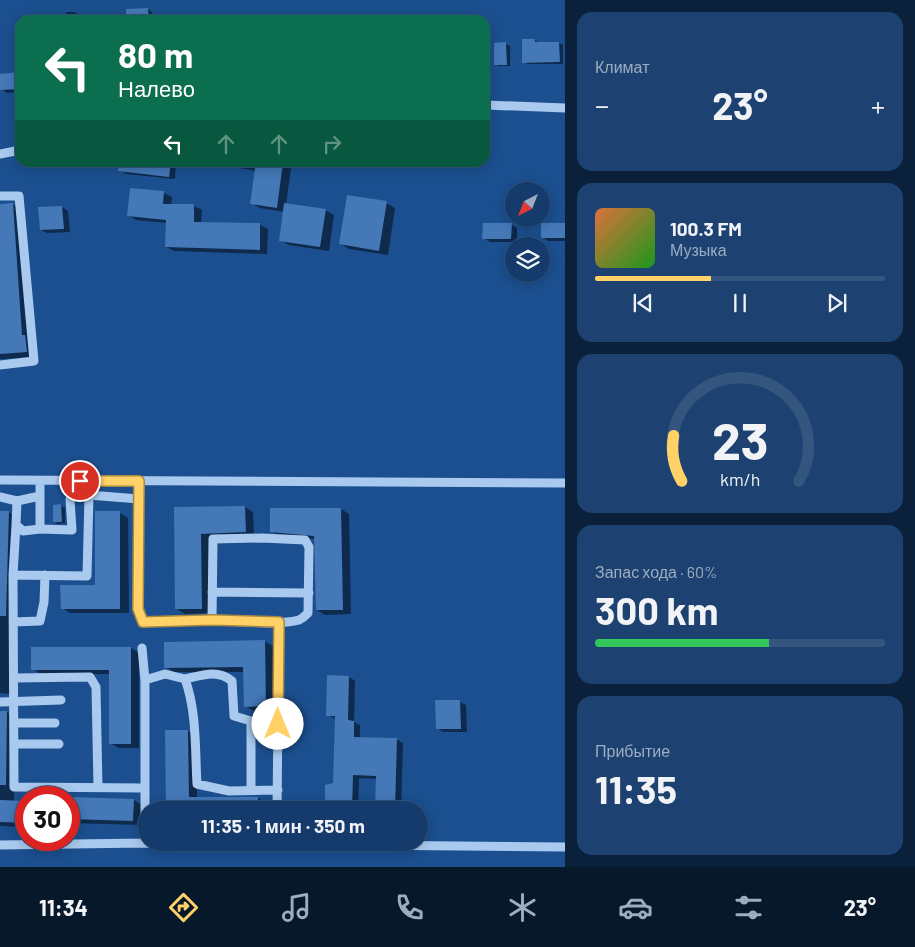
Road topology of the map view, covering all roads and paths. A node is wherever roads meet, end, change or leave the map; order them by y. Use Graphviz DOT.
graph roads {
  1 [pos="490,105"];
  2 [pos="565,108"];
  3 [pos="15,151"];
  4 [pos="0,154"];
  5 [pos="0,196"];
  6 [pos="0,364"];
  7 [pos="0,480"];
  8 [pos="40,480"];
  9 [pos="139,481"];
  10 [pos="565,483"];
  11 [pos="89,495"];
  12 [pos="40,496"];
  13 [pos="0,497"];
  14 [pos="139,499"];
  15 [pos="17,501"];
  16 [pos="16,525"];
  17 [pos="40,529"];
  18 [pos="88,529"];
  19 [pos="72,530"];
  20 [pos="13,575"];
  21 [pos="45,575"];
  22 [pos="212,592"];
  23 [pos="309,593"];
  24 [pos="212,620"];
  25 [pos="13,622"];
  26 [pos="279,622"];
  27 [pos="142,648"];
  28 [pos="14,678"];
  29 [pos="185,679"];
  30 [pos="145,680"];
  31 [pos="61,700"];
  32 [pos="14,701"];
  33 [pos="0,702"];
  34 [pos="251,721"];
  35 [pos="14,723"];
  36 [pos="55,723"];
  37 [pos="278,724"];
  38 [pos="14,744"];
  39 [pos="59,744"];
  40 [pos="98,787"];
  41 [pos="145,788"];
  42 [pos="251,790"];
  43 [pos="278,790"];
  44 [pos="145,801"];
  45 [pos="277,801"];
  46 [pos="138,843"];
  47 [pos="0,845"];
  48 [pos="428,845"];
  49 [pos="565,847"];
  1 -- 2 [label="street"];
  3 -- 4 [label="street"];
  5 -- 6 [label="street"];
  7 -- 8 [label="street"];
  8 -- 9 [label="street"];
  8 -- 12 [label="street"];
  9 -- 10 [label="street"];
  9 -- 14 [label="street"];
  11 -- 14 [label="street"];
  11 -- 18 [label="street"];
  11 -- 19 [label="street"];
  12 -- 15 [label="street"];
  12 -- 17 [label="street"];
  13 -- 15 [label="street"];
  14 -- 24 [label="street"];
  15 -- 16 [label="street"];
  16 -- 17 [label="street"];
  16 -- 20 [label="street"];
  17 -- 19 [label="street"];
  18 -- 19 [label="street"];
  18 -- 21 [label="street"];
  20 -- 21 [label="street"];
  20 -- 25 [label="street"];
  21 -- 25 [label="street"];
  22 -- 23 [label="street"];
  22 -- 23 [label="street"];
  22 -- 24 [label="street"];
  23 -- 26 [label="street"];
  24 -- 26 [label="street"];
  25 -- 28 [label="street"];
  26 -- 37 [label="street"];
  27 -- 30 [label="street"];
  28 -- 32 [label="street"];
  28 -- 40 [label="street"];
  29 -- 30 [label="street"];
  29 -- 34 [label="street"];
  29 -- 42 [label="street"];
  30 -- 41 [label="street"];
  31 -- 32 [label="street"];
  32 -- 33 [label="street"];
  32 -- 35 [label="street"];
  34 -- 37 [label="street"];
  34 -- 42 [label="street"];
  35 -- 36 [label="street"];
  35 -- 38 [label="street"];
  37 -- 43 [label="street"];
  38 -- 39 [label="street"];
  38 -- 40 [label="street"];
  40 -- 41 [label="street"];
  41 -- 44 [label="street"];
  42 -- 43 [label="street"];
  43 -- 45 [label="street"];
  46 -- 47 [label="street"];
  48 -- 49 [label="street"];
}
